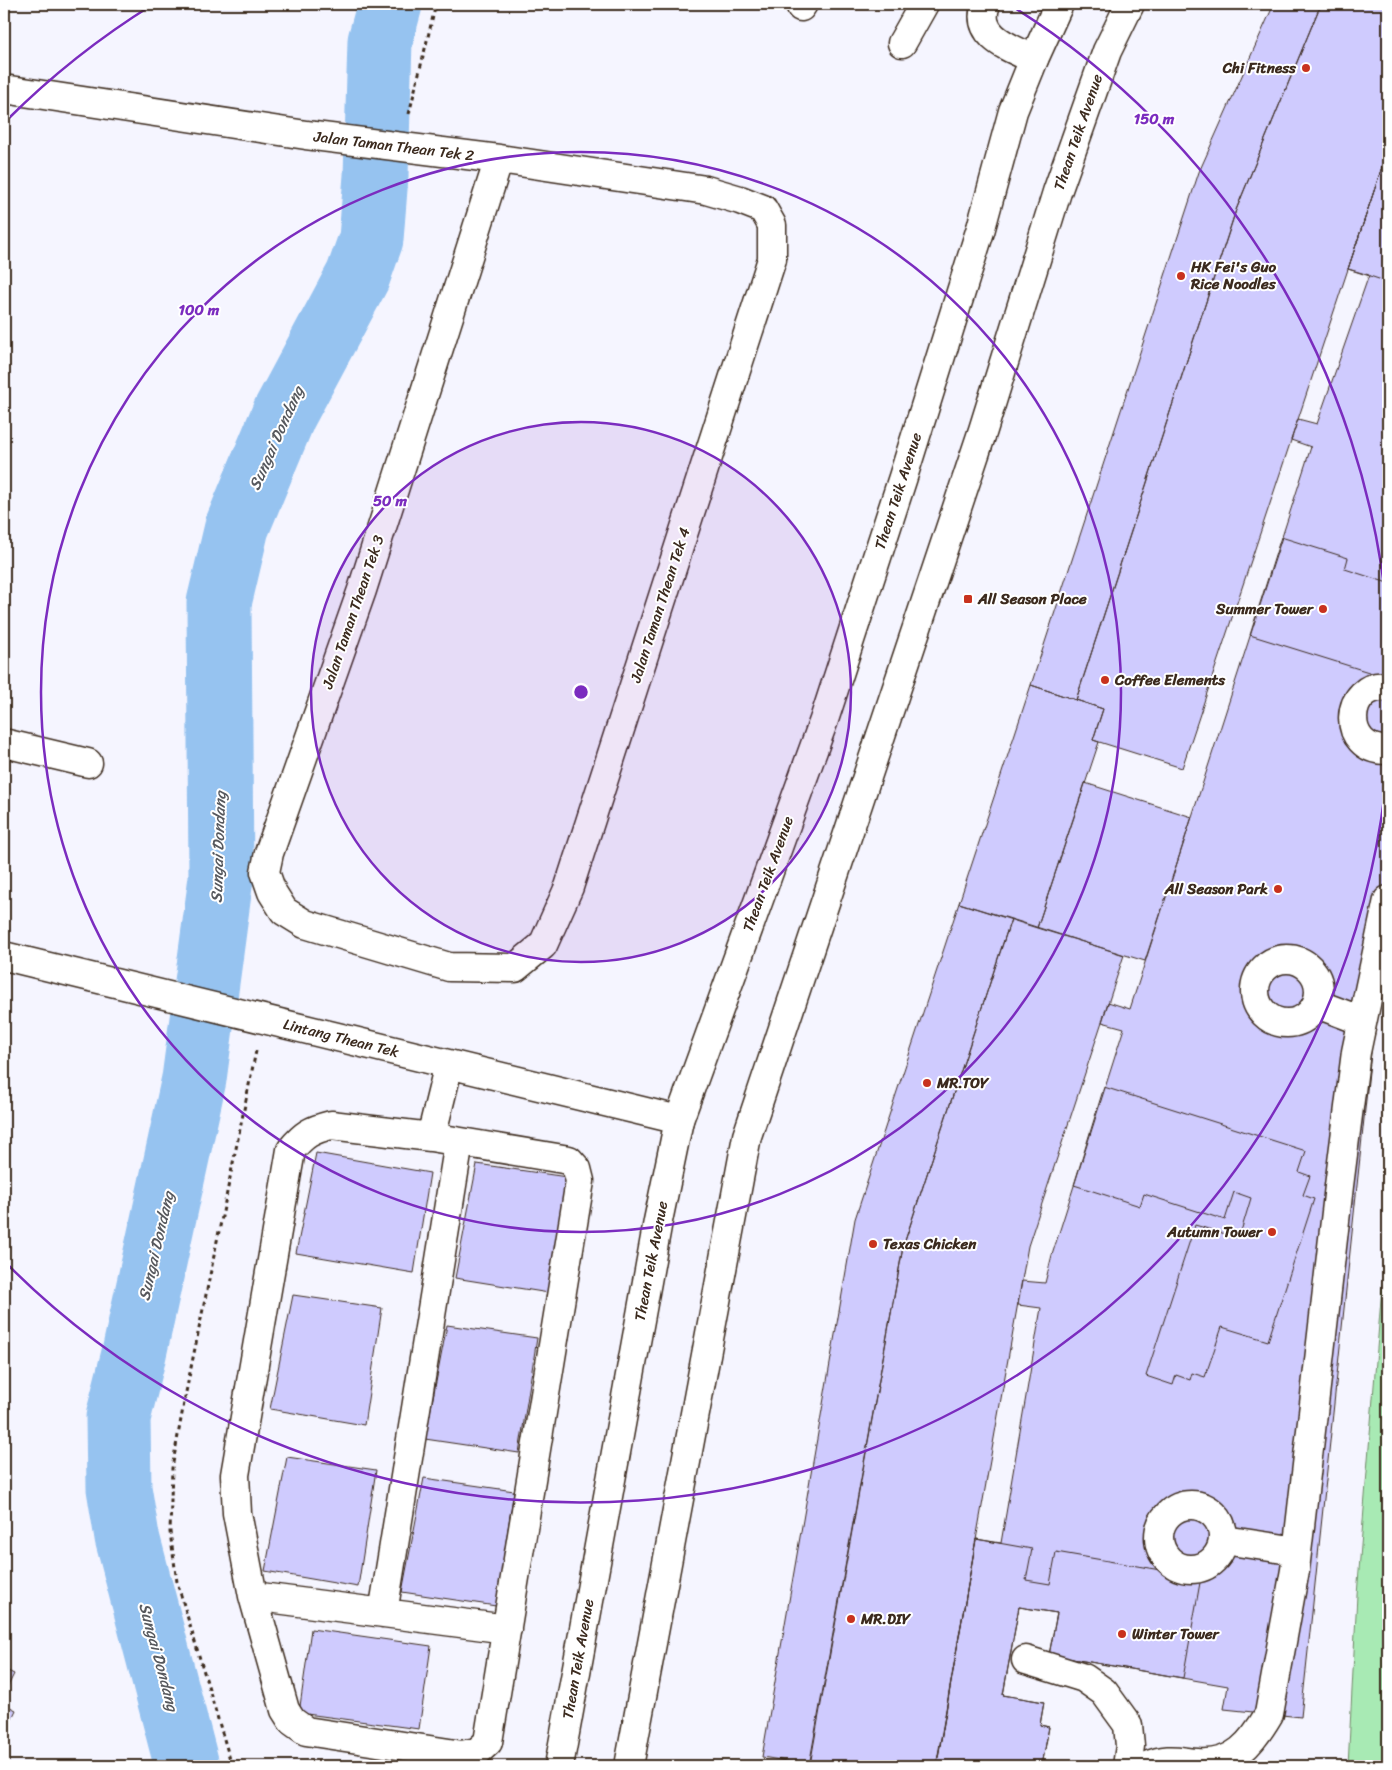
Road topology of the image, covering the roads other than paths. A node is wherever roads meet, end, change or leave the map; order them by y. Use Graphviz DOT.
graph roads {
  1 [pos="924,4"];
  2 [pos="986,4"];
  3 [pos="1059,4"];
  4 [pos="1130,4"];
  5 [pos="902,42"];
  6 [pos="1034,58"];
  7 [pos="4,89"];
  8 [pos="499,160"];
  9 [pos="772,225"];
  10 [pos="1388,687"];
  11 [pos="4,743"];
  12 [pos="1388,750"];
  13 [pos="88,763"];
  14 [pos="1388,900"];
  15 [pos="4,956"];
  16 [pos="515,968"];
  17 [pos="1317,1004"];
  18 [pos="1362,1021"];
  19 [pos="449,1064"];
  20 [pos="679,1120"];
  21 [pos="431,1137"];
  22 [pos="459,1142"];
  23 [pos="1224,1540"];
  24 [pos="1298,1551"];
  25 [pos="253,1596"];
  26 [pos="383,1613"];
  27 [pos="507,1629"];
  28 [pos="1026,1660"];
  29 [pos="559,1766"];
  30 [pos="629,1766"];
  31 [pos="1127,1766"];
  32 [pos="1148,1766"];
  1 -- 5 [label="main road"];
  2 -- 6 [label="main road"];
  3 -- 6 [label="main road, Thean Teik Avenue"];
  4 -- 30 [label="main road, Thean Teik Avenue"];
  6 -- 20 [label="main road, Thean Teik Avenue"];
  7 -- 8 [label="main road, Jalan Taman Thean Tek 2"];
  8 -- 9 [label="main road, Jalan Taman Thean Tek 2"];
  8 -- 16 [label="main road, Jalan Taman Thean Tek 3"];
  9 -- 16 [label="main road, Jalan Taman Thean Tek 4"];
  10 -- 12 [label="main road"];
  11 -- 13 [label="main road"];
  14 -- 18 [label="main road"];
  15 -- 19 [label="main road, Lintang Thean Tek"];
  17 -- 18 [label="main road"];
  18 -- 24 [label="main road"];
  19 -- 20 [label="main road, Lintang Thean Tek"];
  19 -- 21 [label="main road"];
  20 -- 29 [label="main road, Thean Teik Avenue"];
  21 -- 22 [label="main road"];
  21 -- 25 [label="main road"];
  22 -- 26 [label="main road"];
  22 -- 27 [label="main road"];
  23 -- 24 [label="main road"];
  24 -- 32 [label="main road"];
  25 -- 26 [label="main road"];
  25 -- 27 [label="main road"];
  26 -- 27 [label="main road"];
  28 -- 31 [label="main road"];
}
